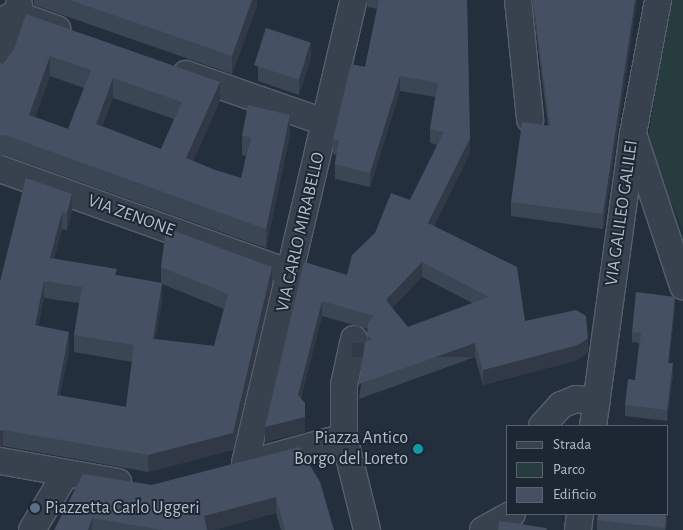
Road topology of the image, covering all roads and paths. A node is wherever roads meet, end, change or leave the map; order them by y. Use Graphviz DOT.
graph roads {
  1 [pos="354,0"];
  2 [pos="518,0"];
  3 [pos="658,0"];
  4 [pos="12,12"];
  5 [pos="81,37"];
  6 [pos="0,64"];
  7 [pos="166,67"];
  8 [pos="530,118"];
  9 [pos="327,122"];
  10 [pos="633,134"];
  11 [pos="0,168"];
  12 [pos="290,273"];
  13 [pos="683,286"];
  14 [pos="354,339"];
  15 [pos="597,401"];
  16 [pos="543,425"];
  17 [pos="593,425"];
  18 [pos="344,437"];
  19 [pos="0,461"];
  20 [pos="246,463"];
  21 [pos="217,470"];
  22 [pos="66,474"];
  23 [pos="140,485"];
  24 [pos="510,515"];
  25 [pos="580,515"];
  26 [pos="32,530"];
  27 [pos="368,530"];
  28 [pos="483,530"];
  29 [pos="578,530"];
  1 -- 9 [label="street, VIA CARLO MIRABELLO"];
  2 -- 8 [label="street"];
  3 -- 10 [label="street, VIA GALILEO GALILEI"];
  4 -- 5 [label="street"];
  4 -- 6 [label="street"];
  7 -- 9 [label="street"];
  9 -- 12 [label="street, VIA CARLO MIRABELLO"];
  10 -- 13 [label="street"];
  10 -- 15 [label="street, VIA GALILEO GALILEI"];
  11 -- 12 [label="street, VIA ZENONE"];
  12 -- 20 [label="street, VIA CARLO MIRABELLO"];
  14 -- 18 [label="street"];
  15 -- 16 [label="street"];
  15 -- 17 [label="street, VIA GALILEO GALILEI"];
  18 -- 20 [label="street"];
  18 -- 27 [label="street"];
  19 -- 22 [label="street"];
  20 -- 21 [label="street"];
  22 -- 23 [label="street"];
  22 -- 26 [label="street"];
  24 -- 28 [label="street"];
  25 -- 29 [label="street"];
}
